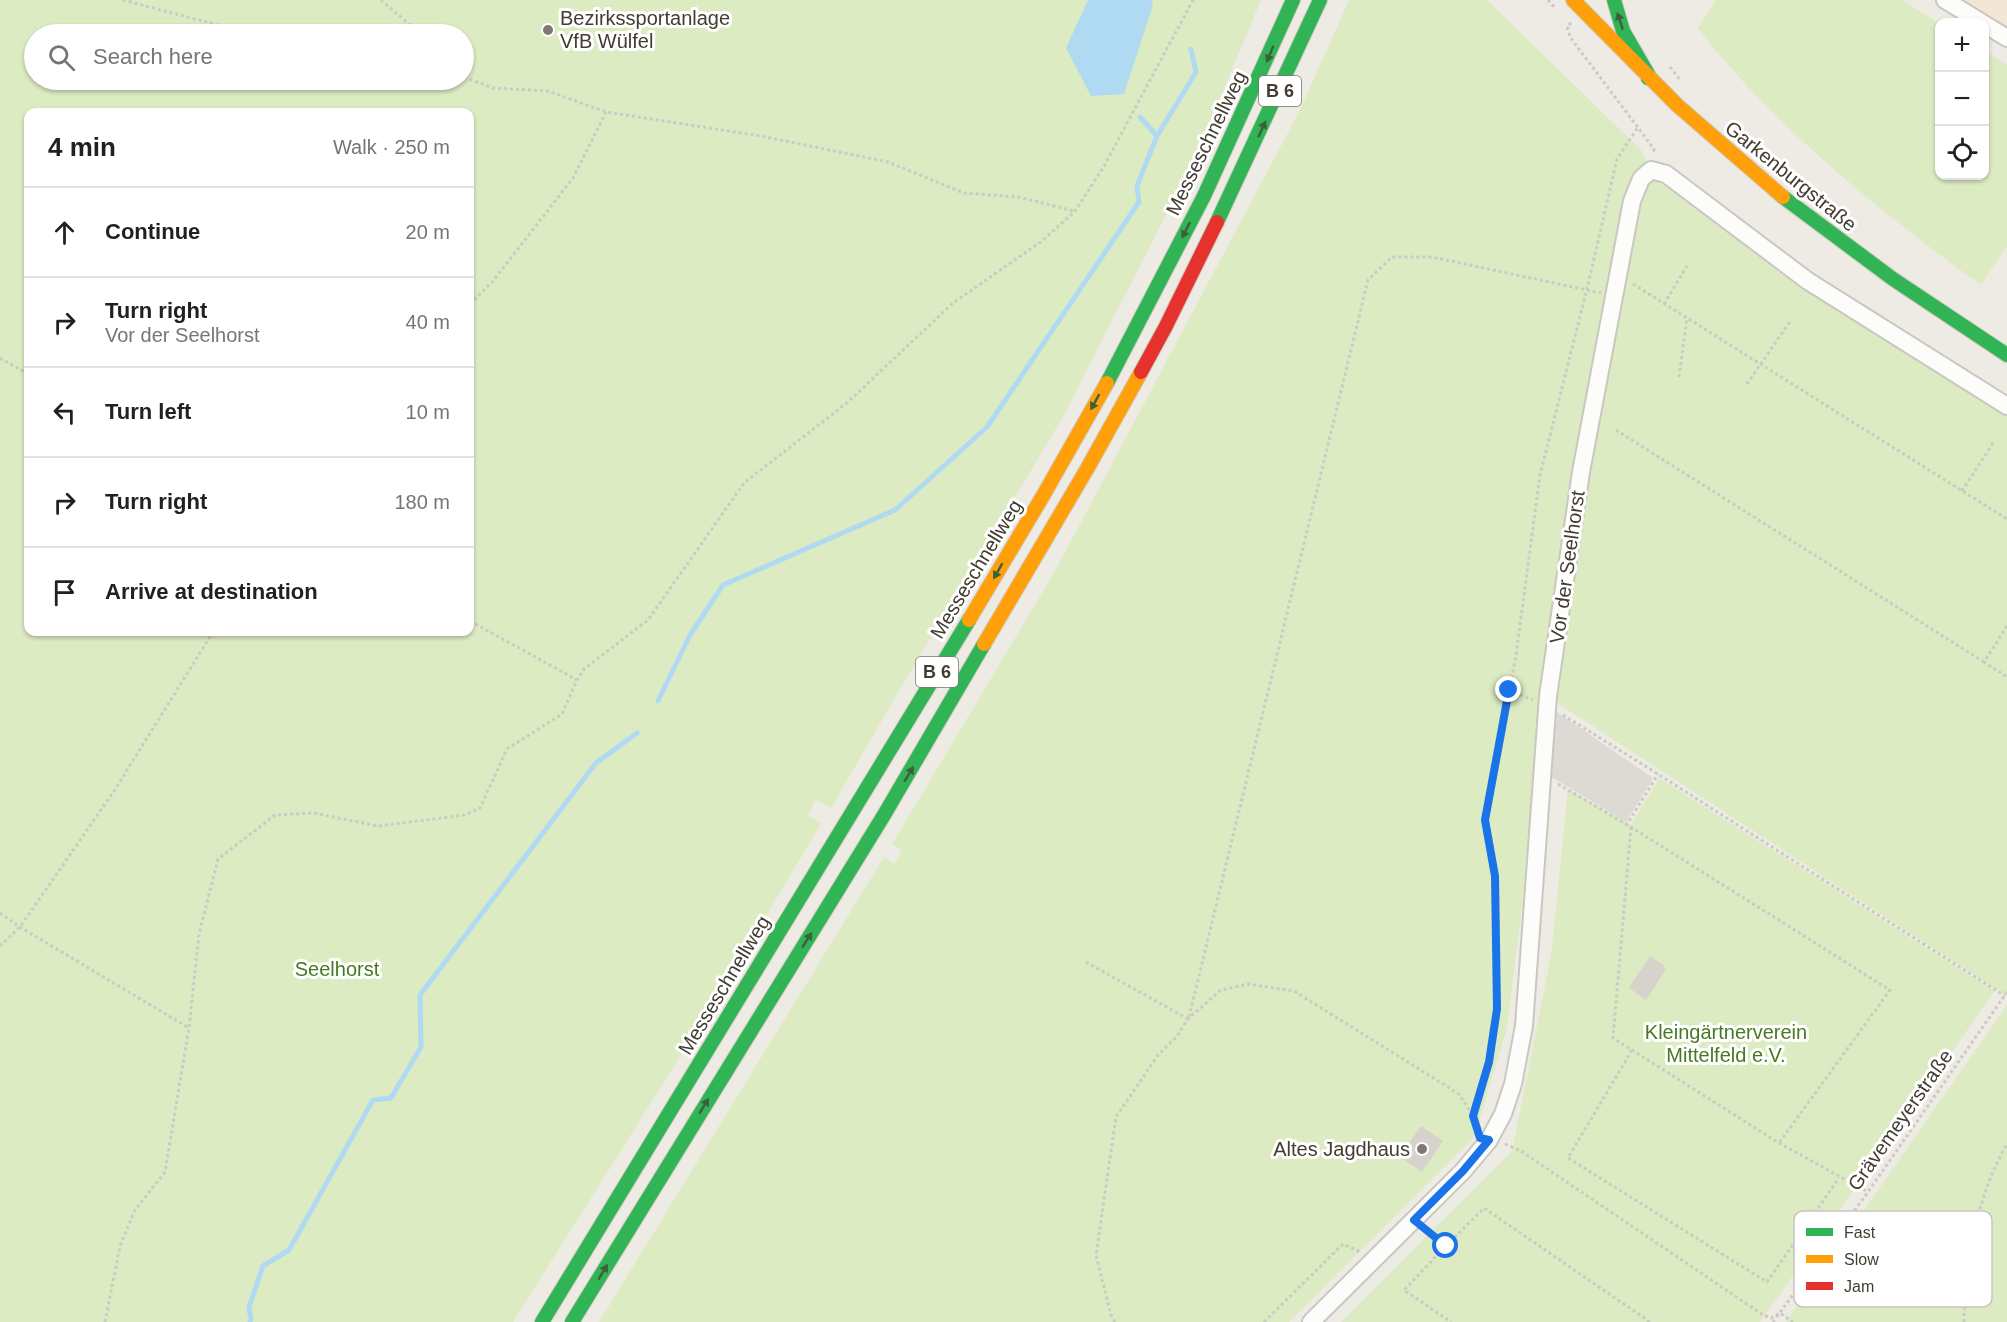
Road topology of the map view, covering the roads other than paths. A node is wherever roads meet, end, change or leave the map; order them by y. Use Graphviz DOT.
graph roads {
  1 [pos="1293,0"];
  2 [pos="1320,0"];
  3 [pos="1574,0"];
  4 [pos="1614,0"];
  5 [pos="1945,0"];
  6 [pos="1975,18"];
  7 [pos="1989,27"];
  8 [pos="2007,38"];
  9 [pos="1648,78"];
  10 [pos="2007,355"];
  11 [pos="2007,406"];
  12 [pos="542,1322"];
  13 [pos="572,1322"];
  14 [pos="1311,1322"];
  1 -- 12 [label="main road, Messeschnellweg / B 6, one-way"];
  13 -- 2 [label="main road, B 6, one-way"];
  3 -- 9 [label="main road, Garkenburgstraße"];
  9 -- 4 [label="main road, one-way"];
  5 -- 6 [label="street"];
  7 -- 8 [label="street"];
  9 -- 10 [label="main road, Garkenburgstraße"];
  11 -- 14 [label="street, Vor der Seelhorst"];
}
